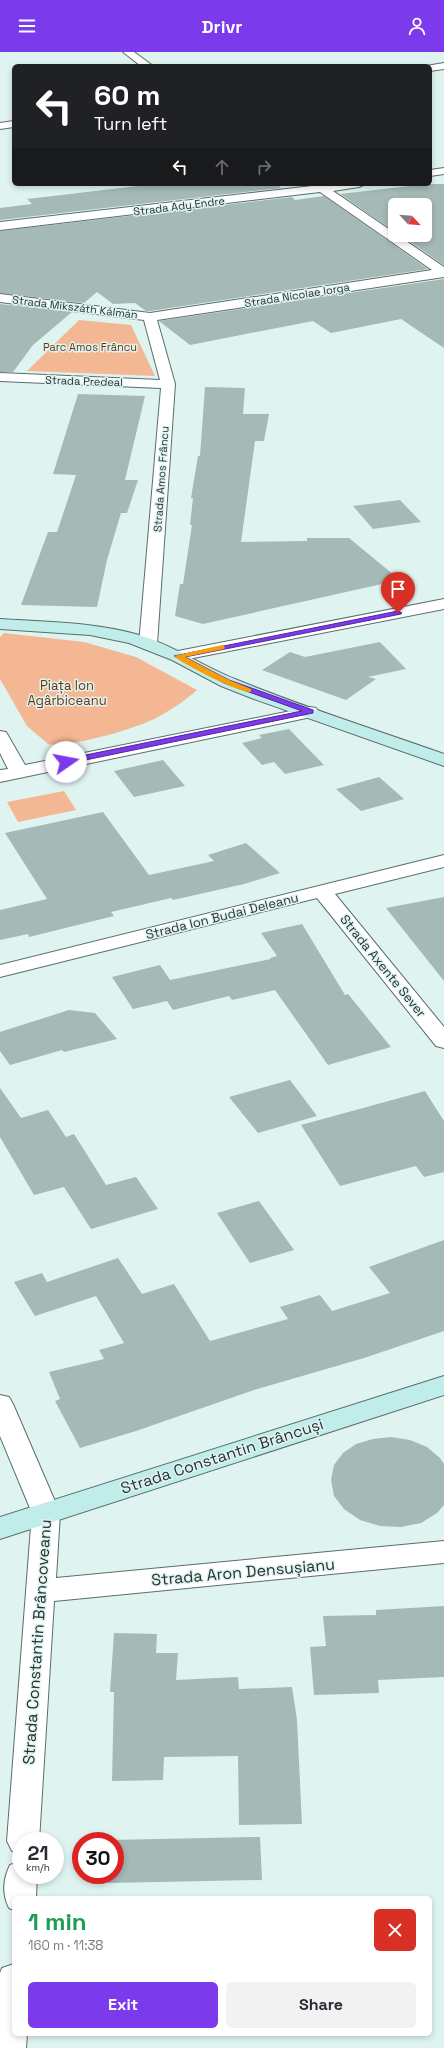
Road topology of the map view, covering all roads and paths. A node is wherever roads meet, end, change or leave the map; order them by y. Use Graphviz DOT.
graph roads {
  1 [pos="128,52"];
  2 [pos="145,64"];
  3 [pos="444,66"];
  4 [pos="432,68"];
  5 [pos="12,124"];
  6 [pos="0,126"];
  7 [pos="444,171"];
  8 [pos="432,174"];
  9 [pos="332,186"];
  10 [pos="319,187"];
  11 [pos="0,226"];
  12 [pos="443,273"];
  13 [pos="0,298"];
  14 [pos="150,317"];
  15 [pos="0,377"];
  16 [pos="168,384"];
  17 [pos="444,604"];
  18 [pos="0,624"];
  19 [pos="148,644"];
  20 [pos="178,656"];
  21 [pos="310,712"];
  22 [pos="0,736"];
  23 [pos="444,760"];
  24 [pos="19,771"];
  25 [pos="0,776"];
  26 [pos="444,861"];
  27 [pos="322,891"];
  28 [pos="0,971"];
  29 [pos="444,1041"];
  30 [pos="444,1384"];
  31 [pos="0,1404"];
  32 [pos="46,1513"];
  33 [pos="0,1528"];
  34 [pos="444,1552"];
  35 [pos="41,1591"];
  36 [pos="24,1832"];
  37 [pos="21,1884"];
  38 [pos="20,1896"];
  39 [pos="12,2007"];
  40 [pos="9,2048"];
  1 -- 2 [label="street"];
  3 -- 4 [label="street"];
  5 -- 6 [label="street"];
  7 -- 8 [label="street"];
  9 -- 10 [label="street, Strada Ady Endre"];
  10 -- 11 [label="street, Strada Ady Endre"];
  10 -- 12 [label="street"];
  12 -- 14 [label="street, Strada Nicolae Iorga"];
  13 -- 14 [label="street, Strada Mikszáth Kálmán"];
  14 -- 16 [label="street, Strada Amos Frâncu"];
  15 -- 16 [label="street, Strada Predeal"];
  16 -- 19 [label="street, Strada Amos Frâncu"];
  17 -- 20 [label="street"];
  18 -- 19 [label="main road"];
  19 -- 20 [label="main road"];
  20 -- 21 [label="main road"];
  21 -- 23 [label="main road"];
  21 -- 24 [label="street"];
  22 -- 24 [label="street"];
  24 -- 25 [label="street"];
  26 -- 27 [label="street, Strada Ion Budai Deleanu"];
  27 -- 28 [label="street, Strada Ion Budai Deleanu"];
  27 -- 29 [label="street, Strada Axente Sever"];
  30 -- 32 [label="main road, Strada Constantin Brâncuși"];
  31 -- 32 [label="street, Strada Constantin Brâncoveanu"];
  32 -- 33 [label="main road, Strada Constantin Brâncuși"];
  32 -- 35 [label="street, Strada Constantin Brâncoveanu"];
  34 -- 35 [label="street, Strada Aron Densușianu"];
  35 -- 36 [label="street, Strada Constantin Brâncoveanu"];
  37 -- 38 [label="street"];
  39 -- 40 [label="street"];
}
